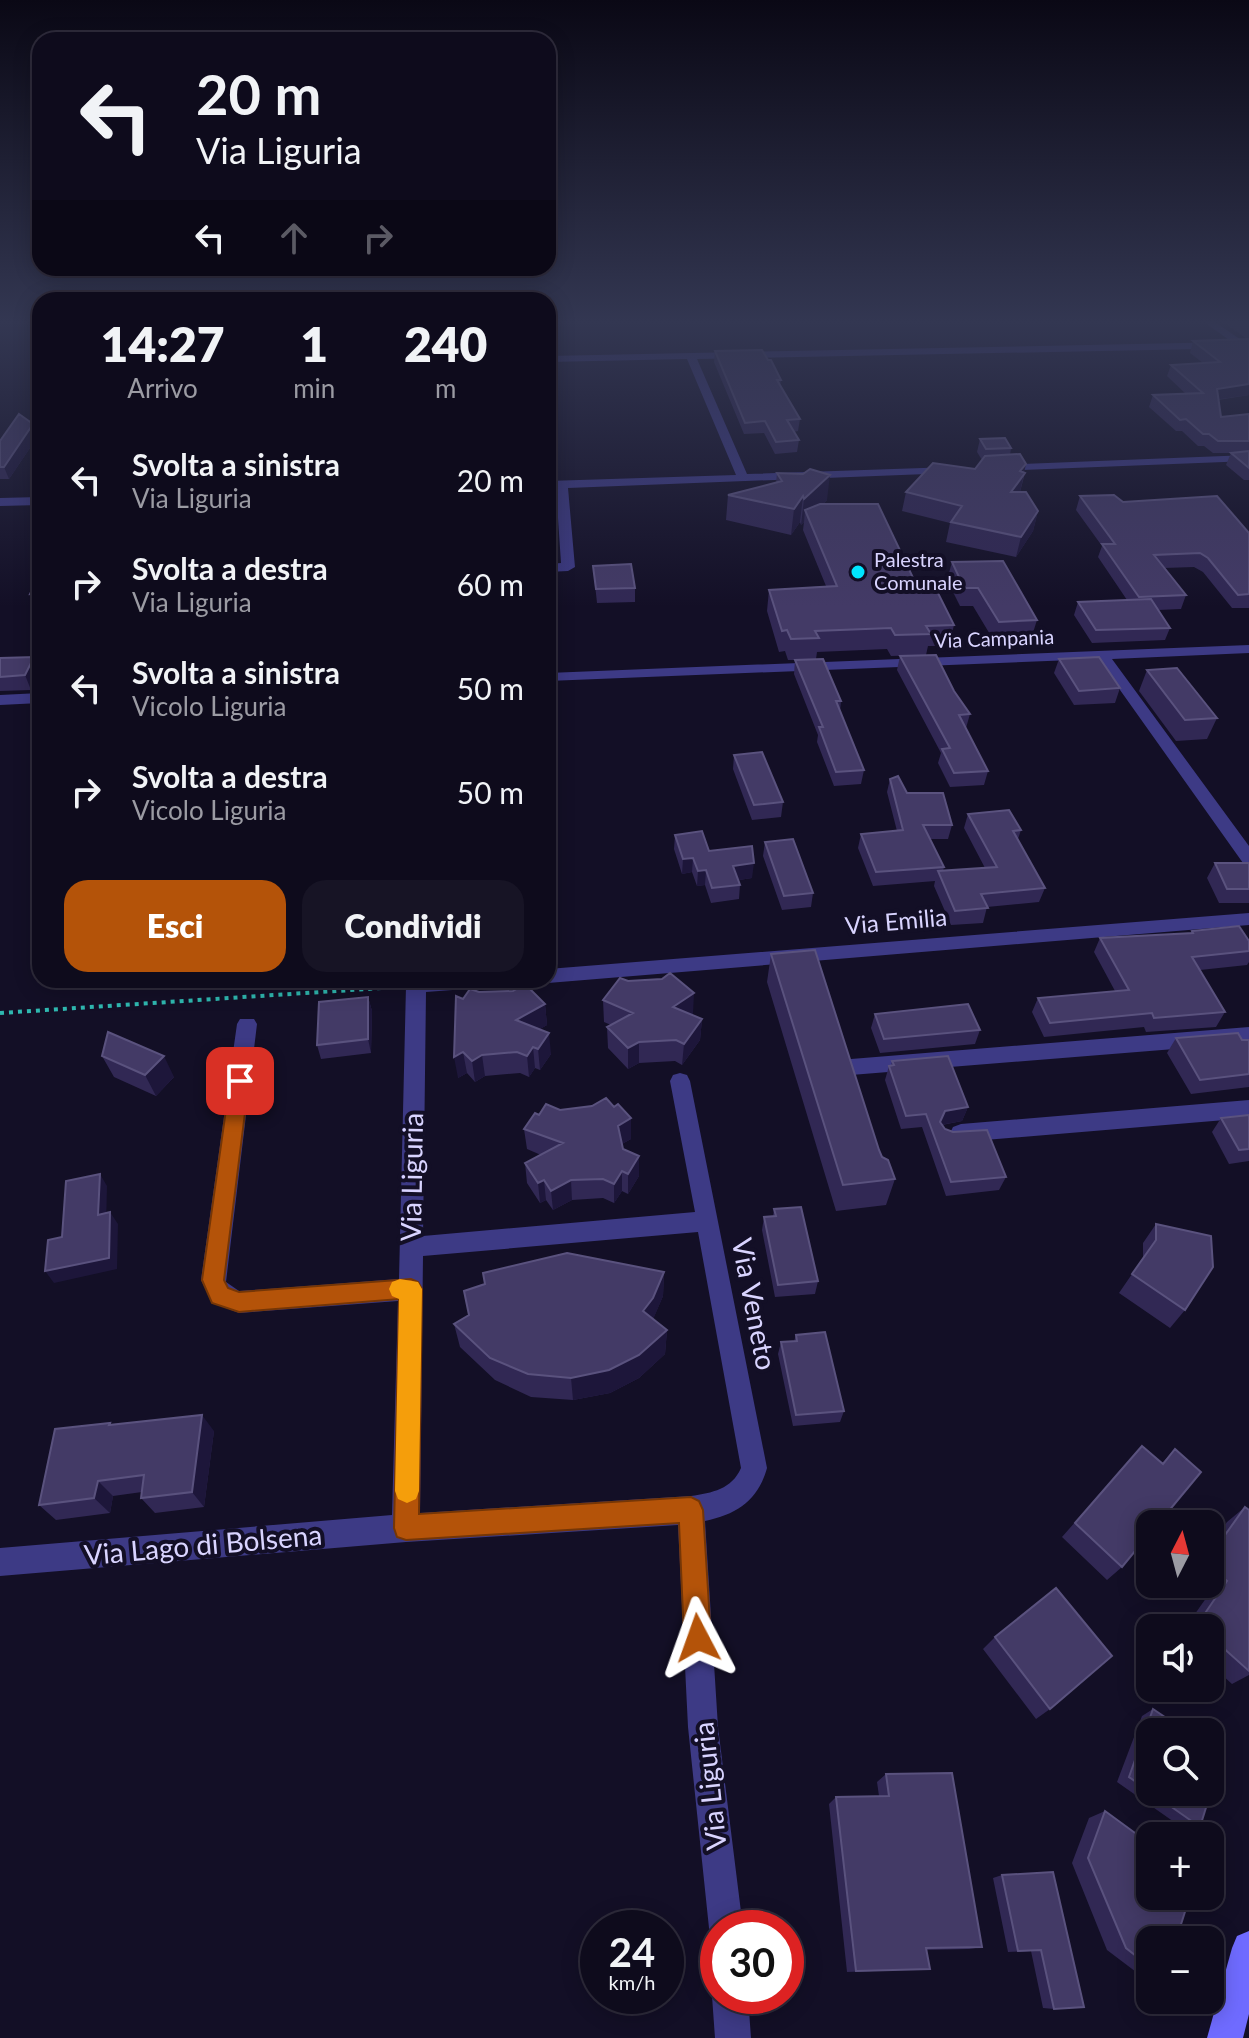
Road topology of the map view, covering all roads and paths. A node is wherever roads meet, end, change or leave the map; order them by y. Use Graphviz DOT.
graph roads {
  1 [pos="717,417"];
  2 [pos="1249,458"];
  3 [pos="965,469"];
  4 [pos="981,469"];
  5 [pos="742,476"];
  6 [pos="556,484"];
  7 [pos="556,490"];
  8 [pos="32,501"];
  9 [pos="0,502"];
  10 [pos="556,568"];
  11 [pos="1249,649"];
  12 [pos="1102,655"];
  13 [pos="556,677"];
  14 [pos="32,698"];
  15 [pos="0,700"];
  16 [pos="1249,859"];
  17 [pos="1249,919"];
  18 [pos="556,976"];
  19 [pos="385,988"];
  20 [pos="416,988"];
  21 [pos="0,1013"];
  22 [pos="247,1024"];
  23 [pos="1249,1035"];
  24 [pos="680,1081"];
  25 [pos="860,1094"];
  26 [pos="1249,1109"];
  27 [pos="949,1134"];
  28 [pos="708,1221"];
  29 [pos="411,1247"];
  30 [pos="411,1289"];
  31 [pos="691,1510"];
  32 [pos="406,1528"];
  33 [pos="0,1562"];
  34 [pos="724,1910"];
  35 [pos="1249,1948"];
  36 [pos="731,2014"];
  37 [pos="733,2038"];
  38 [pos="1225,2038"];
  1 -- 5 [label="street"];
  2 -- 4 [label="street"];
  3 -- 5 [label="street"];
  5 -- 6 [label="street"];
  7 -- 10 [label="street"];
  8 -- 9 [label="street"];
  11 -- 12 [label="street, Via Campania"];
  12 -- 13 [label="street, Via Campania"];
  12 -- 16 [label="street"];
  14 -- 15 [label="street"];
  17 -- 18 [label="street, Via Emilia"];
  19 -- 21 [label="path"];
  20 -- 29 [label="street, Via Liguria"];
  22 -- 30 [label="street"];
  23 -- 25 [label="street"];
  24 -- 28 [label="street"];
  26 -- 27 [label="street"];
  28 -- 29 [label="street, Via Veneto"];
  28 -- 31 [label="street, Via Veneto"];
  29 -- 30 [label="street, Via Liguria"];
  30 -- 32 [label="street, Via Liguria"];
  31 -- 32 [label="street"];
  31 -- 34 [label="street, Via Liguria"];
  32 -- 33 [label="street, Via Lago di Bolsena"];
  35 -- 38 [label="main road"];
  36 -- 37 [label="street"];
}
